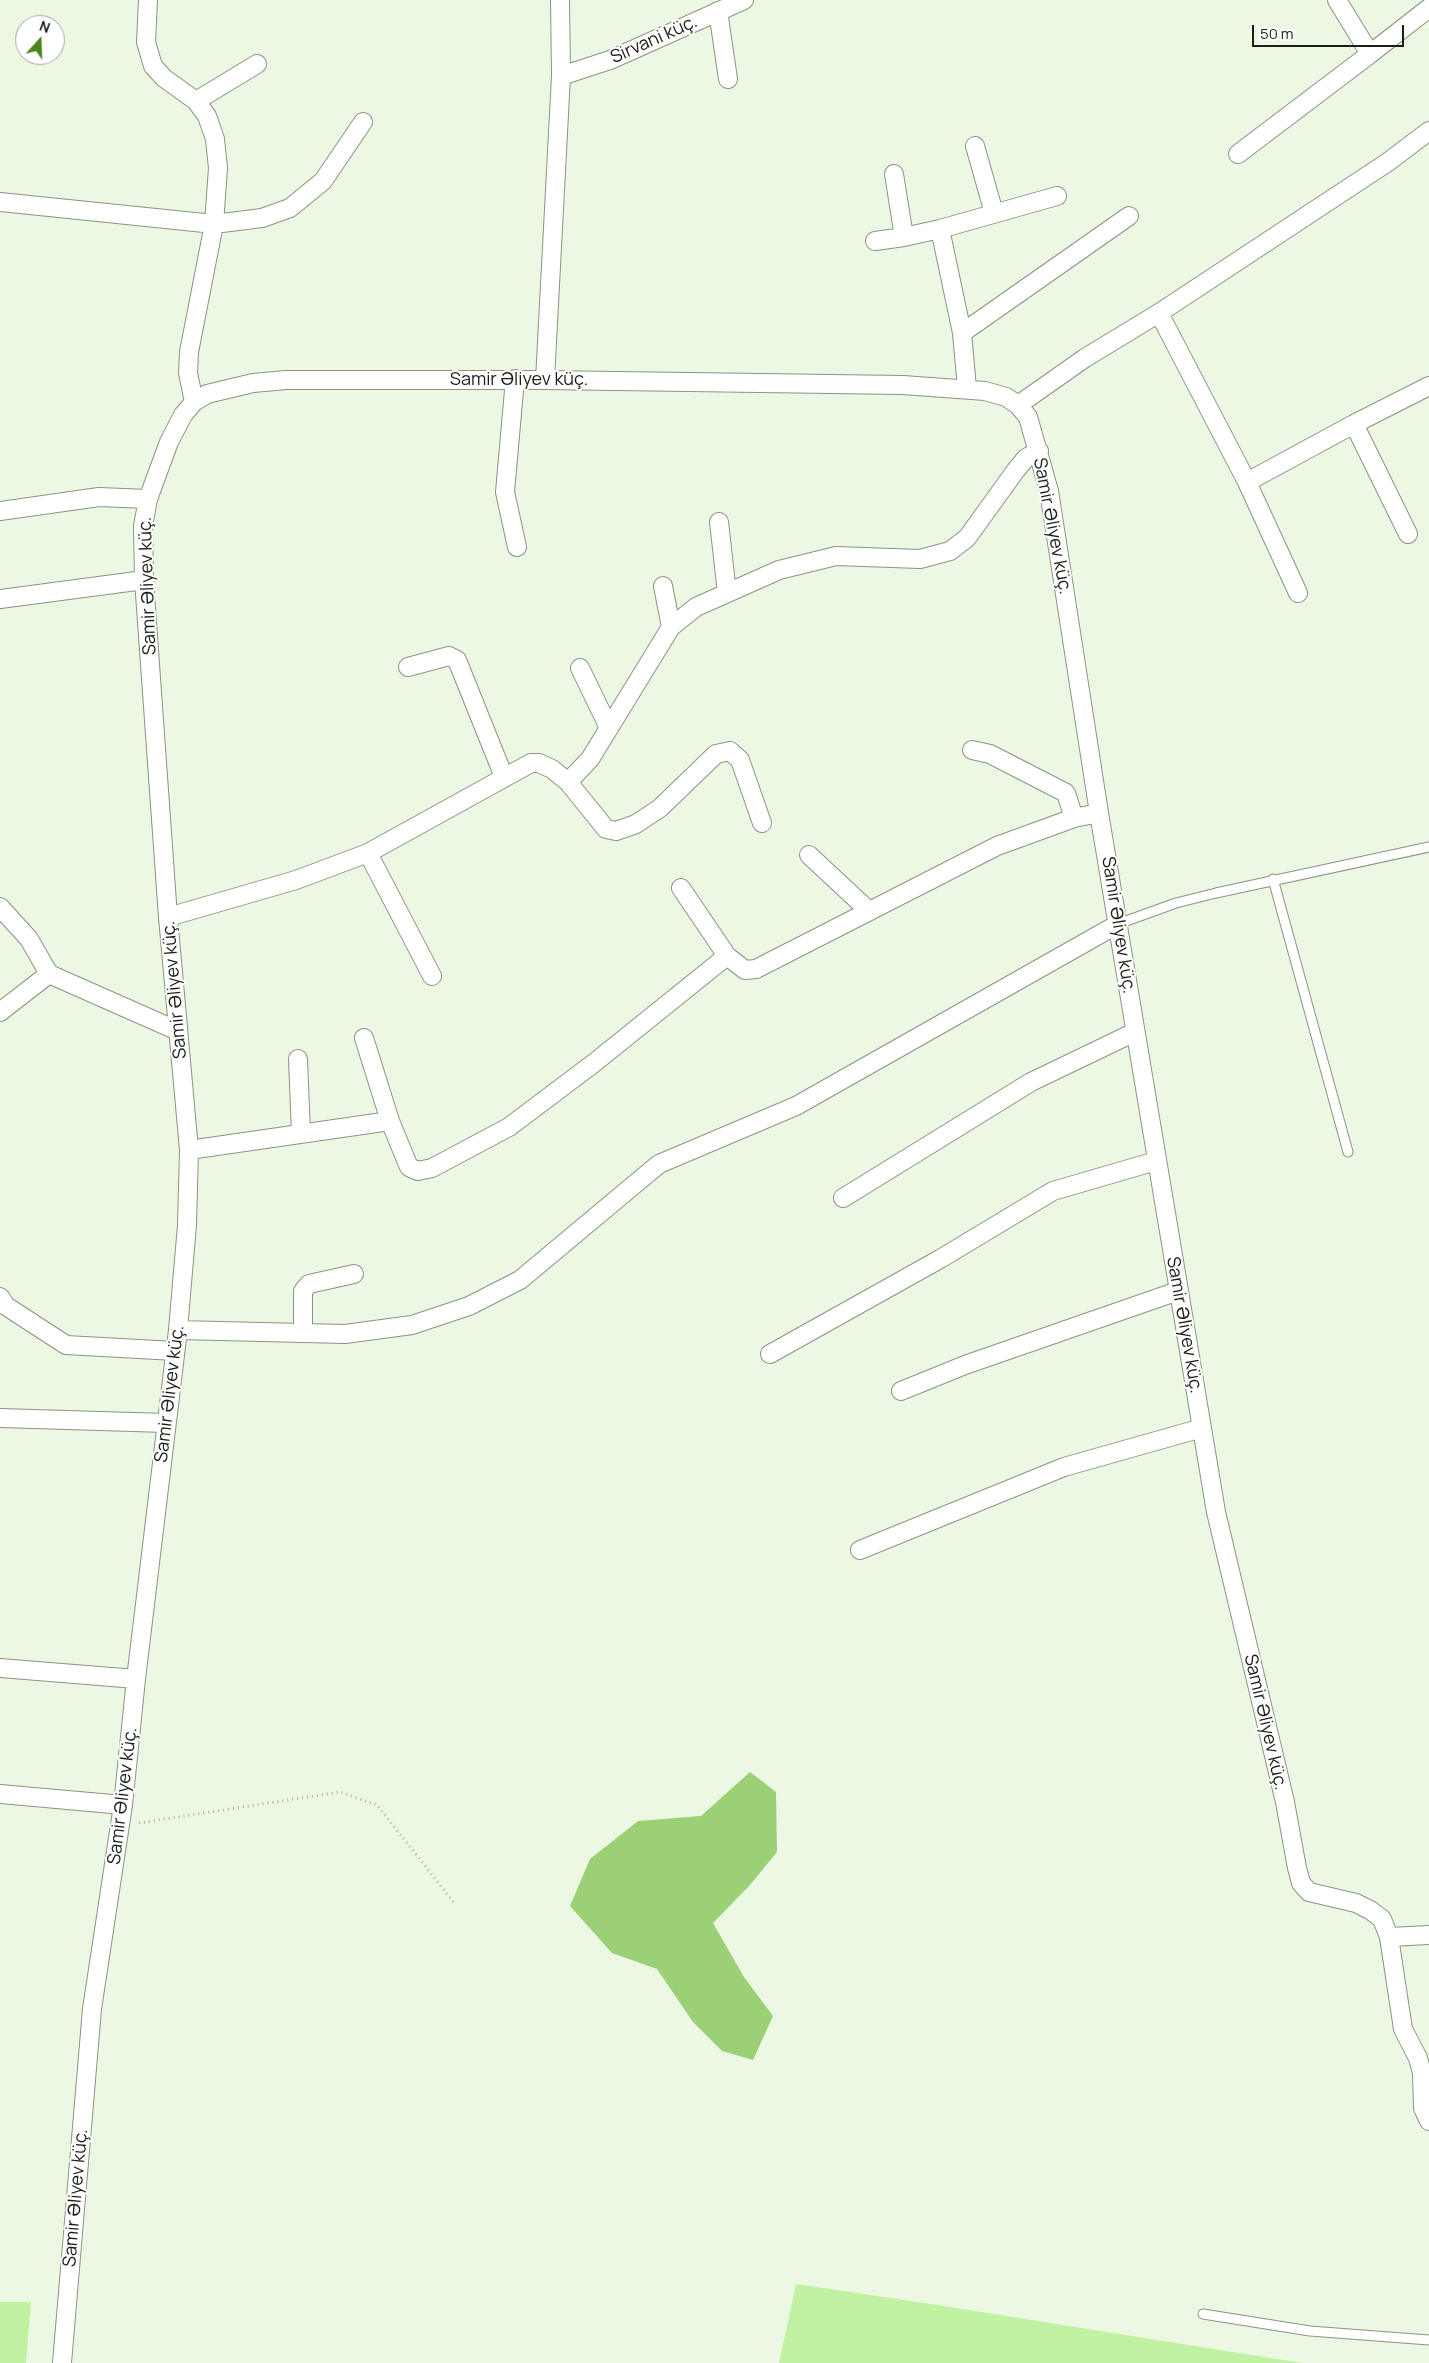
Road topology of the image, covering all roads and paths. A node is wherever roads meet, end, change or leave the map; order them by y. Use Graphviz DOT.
graph roads {
  1 [pos="148,0"];
  2 [pos="560,0"];
  3 [pos="744,0"];
  4 [pos="1338,0"];
  5 [pos="1429,8"];
  6 [pos="718,11"];
  7 [pos="1370,54"];
  8 [pos="257,64"];
  9 [pos="561,76"];
  10 [pos="728,78"];
  11 [pos="196,101"];
  12 [pos="363,122"];
  13 [pos="1429,131"];
  14 [pos="975,146"];
  15 [pos="1238,154"];
  16 [pos="894,174"];
  17 [pos="1057,196"];
  18 [pos="0,202"];
  19 [pos="994,213"];
  20 [pos="1129,216"];
  21 [pos="214,224"];
  22 [pos="940,229"];
  23 [pos="904,237"];
  24 [pos="875,241"];
  25 [pos="1159,313"];
  26 [pos="962,333"];
  27 [pos="515,380"];
  28 [pos="545,380"];
  29 [pos="1429,386"];
  30 [pos="967,388"];
  31 [pos="194,402"];
  32 [pos="1018,405"];
  33 [pos="1354,424"];
  34 [pos="1039,451"];
  35 [pos="1247,482"];
  36 [pos="148,499"];
  37 [pos="0,511"];
  38 [pos="719,522"];
  39 [pos="1408,534"];
  40 [pos="517,547"];
  41 [pos="144,580"];
  42 [pos="663,586"];
  43 [pos="727,593"];
  44 [pos="1298,593"];
  45 [pos="0,599"];
  46 [pos="671,627"];
  47 [pos="408,667"];
  48 [pos="580,668"];
  49 [pos="609,728"];
  50 [pos="972,750"];
  51 [pos="504,777"];
  52 [pos="568,782"];
  53 [pos="1099,813"];
  54 [pos="1074,818"];
  55 [pos="762,823"];
  56 [pos="1429,847"];
  57 [pos="368,853"];
  58 [pos="809,855"];
  59 [pos="1273,879"];
  60 [pos="682,888"];
  61 [pos="0,908"];
  62 [pos="868,910"];
  63 [pos="168,918"];
  64 [pos="1118,924"];
  65 [pos="727,956"];
  66 [pos="49,974"];
  67 [pos="432,976"];
  68 [pos="0,1012"];
  69 [pos="178,1030"];
  70 [pos="1135,1032"];
  71 [pos="364,1038"];
  72 [pos="298,1059"];
  73 [pos="390,1121"];
  74 [pos="301,1134"];
  75 [pos="189,1150"];
  76 [pos="1348,1152"];
  77 [pos="1156,1161"];
  78 [pos="843,1198"];
  79 [pos="354,1274"];
  80 [pos="1178,1291"];
  81 [pos="0,1297"];
  82 [pos="178,1330"];
  83 [pos="302,1333"];
  84 [pos="175,1351"];
  85 [pos="770,1354"];
  86 [pos="901,1392"];
  87 [pos="0,1418"];
  88 [pos="166,1422"];
  89 [pos="1202,1428"];
  90 [pos="860,1550"];
  91 [pos="0,1668"];
  92 [pos="136,1679"];
  93 [pos="0,1794"];
  94 [pos="123,1804"];
  95 [pos="120,1823"];
  96 [pos="456,1904"];
  97 [pos="1429,1935"];
  98 [pos="1389,1938"];
  99 [pos="1429,2121"];
  100 [pos="1203,2314"];
  101 [pos="1429,2340"];
  102 [pos="62,2363"];
  1 -- 11 [label="street"];
  2 -- 9 [label="street"];
  3 -- 6 [label="street, Sirvani küç."];
  4 -- 7 [label="street"];
  5 -- 7 [label="street"];
  6 -- 9 [label="street, Sirvani küç."];
  6 -- 10 [label="street"];
  7 -- 15 [label="street"];
  8 -- 11 [label="street"];
  9 -- 28 [label="street"];
  11 -- 21 [label="street"];
  12 -- 21 [label="street"];
  13 -- 25 [label="street"];
  14 -- 19 [label="street"];
  16 -- 23 [label="street"];
  17 -- 19 [label="street"];
  18 -- 21 [label="street"];
  19 -- 22 [label="street"];
  20 -- 26 [label="street"];
  21 -- 31 [label="street"];
  22 -- 23 [label="street"];
  22 -- 26 [label="street"];
  23 -- 24 [label="street"];
  25 -- 32 [label="street"];
  25 -- 35 [label="street"];
  26 -- 30 [label="street"];
  27 -- 28 [label="street, Samir Əliyev küç."];
  27 -- 31 [label="street, Samir Əliyev küç."];
  27 -- 40 [label="street"];
  28 -- 30 [label="street, Samir Əliyev küç."];
  29 -- 33 [label="street"];
  30 -- 32 [label="street, Samir Əliyev küç."];
  31 -- 36 [label="street, Samir Əliyev küç."];
  32 -- 34 [label="street, Samir Əliyev küç."];
  33 -- 35 [label="street"];
  33 -- 39 [label="street"];
  34 -- 43 [label="street"];
  34 -- 53 [label="street, Samir Əliyev küç."];
  35 -- 44 [label="street"];
  36 -- 37 [label="street"];
  36 -- 41 [label="street, Samir Əliyev küç."];
  38 -- 43 [label="street"];
  41 -- 45 [label="street"];
  41 -- 63 [label="street, Samir Əliyev küç."];
  42 -- 46 [label="street"];
  43 -- 46 [label="street"];
  46 -- 49 [label="street"];
  47 -- 51 [label="street"];
  48 -- 49 [label="street"];
  49 -- 52 [label="street"];
  50 -- 54 [label="street"];
  51 -- 52 [label="street"];
  51 -- 57 [label="street"];
  52 -- 55 [label="street"];
  53 -- 54 [label="street"];
  53 -- 64 [label="street, Samir Əliyev küç."];
  54 -- 62 [label="street"];
  56 -- 59 [label="lane"];
  57 -- 63 [label="street"];
  57 -- 67 [label="street"];
  58 -- 62 [label="street"];
  59 -- 64 [label="lane"];
  59 -- 76 [label="lane"];
  60 -- 65 [label="street"];
  61 -- 66 [label="street"];
  62 -- 65 [label="street"];
  63 -- 69 [label="street, Samir Əliyev küç."];
  64 -- 70 [label="street, Samir Əliyev küç."];
  64 -- 83 [label="street"];
  65 -- 73 [label="street"];
  66 -- 68 [label="street"];
  66 -- 69 [label="street"];
  69 -- 75 [label="street, Samir Əliyev küç."];
  70 -- 77 [label="street, Samir Əliyev küç."];
  70 -- 78 [label="street"];
  71 -- 73 [label="street"];
  72 -- 74 [label="street"];
  73 -- 74 [label="street"];
  74 -- 75 [label="street"];
  75 -- 82 [label="street, Samir Əliyev küç."];
  77 -- 80 [label="street, Samir Əliyev küç."];
  77 -- 85 [label="street"];
  79 -- 83 [label="street"];
  80 -- 86 [label="street"];
  80 -- 89 [label="street, Samir Əliyev küç."];
  81 -- 84 [label="street"];
  82 -- 83 [label="street"];
  82 -- 84 [label="street, Samir Əliyev küç."];
  84 -- 88 [label="street, Samir Əliyev küç."];
  87 -- 88 [label="street"];
  88 -- 92 [label="street, Samir Əliyev küç."];
  89 -- 90 [label="street"];
  89 -- 98 [label="street, Samir Əliyev küç."];
  91 -- 92 [label="street"];
  92 -- 94 [label="street, Samir Əliyev küç."];
  93 -- 94 [label="street"];
  94 -- 95 [label="street, Samir Əliyev küç."];
  95 -- 96 [label="path"];
  95 -- 102 [label="street, Samir Əliyev küç."];
  97 -- 98 [label="street"];
  98 -- 99 [label="street, Samir Əliyev küç."];
  100 -- 101 [label="lane"];
}
